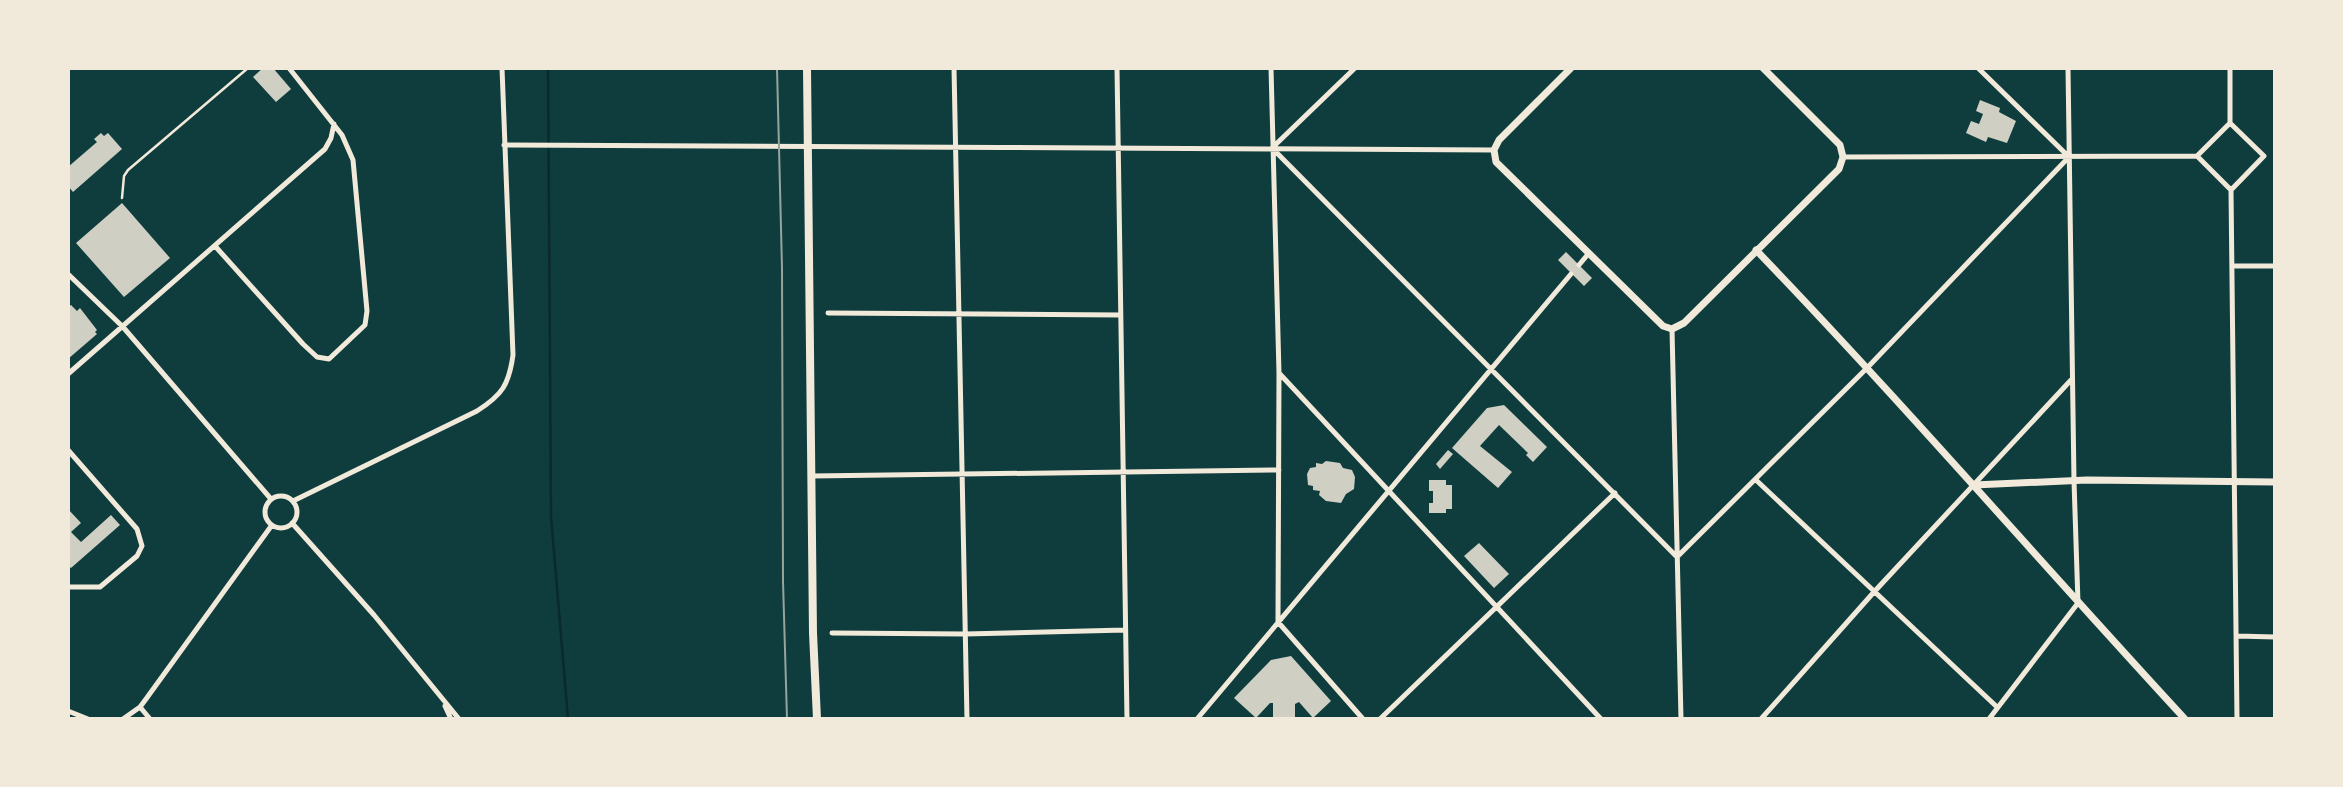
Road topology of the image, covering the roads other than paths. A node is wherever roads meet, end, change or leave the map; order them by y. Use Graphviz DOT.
graph roads {
  1 [pos="248,68"];
  2 [pos="289,68"];
  3 [pos="502,68"];
  4 [pos="807,68"];
  5 [pos="954,68"];
  6 [pos="1117,68"];
  7 [pos="1271,68"];
  8 [pos="1355,68"];
  9 [pos="1571,68"];
  10 [pos="1763,68"];
  11 [pos="1978,68"];
  12 [pos="2068,68"];
  13 [pos="2230,68"];
  14 [pos="2230,123"];
  15 [pos="334,124"];
  16 [pos="504,145"];
  17 [pos="807,146"];
  18 [pos="956,147"];
  19 [pos="1272,148"];
  20 [pos="1118,149"];
  21 [pos="1494,150"];
  22 [pos="2197,156"];
  23 [pos="1843,157"];
  24 [pos="2069,157"];
  25 [pos="2231,190"];
  26 [pos="122,198"];
  27 [pos="215,246"];
  28 [pos="1756,250"];
  29 [pos="1589,253"];
  30 [pos="1579,265"];
  31 [pos="2233,266"];
  32 [pos="2275,266"];
  33 [pos="68,274"];
  34 [pos="1572,274"];
  35 [pos="828,313"];
  36 [pos="959,314"];
  37 [pos="1121,315"];
  38 [pos="123,327"];
  39 [pos="1672,329"];
  40 [pos="1867,368"];
  41 [pos="1491,369"];
  42 [pos="1279,373"];
  43 [pos="68,374"];
  44 [pos="2072,380"];
  45 [pos="68,450"];
  46 [pos="1279,470"];
  47 [pos="1124,472"];
  48 [pos="962,474"];
  49 [pos="812,476"];
  50 [pos="1756,480"];
  51 [pos="2074,481"];
  52 [pos="2235,482"];
  53 [pos="2275,482"];
  54 [pos="1974,485"];
  55 [pos="1389,491"];
  56 [pos="1615,492"];
  57 [pos="271,499"];
  58 [pos="293,501"];
  59 [pos="292,523"];
  60 [pos="272,525"];
  61 [pos="1677,557"];
  62 [pos="68,587"];
  63 [pos="1874,592"];
  64 [pos="2078,603"];
  65 [pos="1496,607"];
  66 [pos="1278,622"];
  67 [pos="1125,630"];
  68 [pos="832,634"];
  69 [pos="965,634"];
  70 [pos="2237,636"];
  71 [pos="2275,638"];
  72 [pos="440,697"];
  73 [pos="140,707"];
  74 [pos="1997,707"];
  75 [pos="68,711"];
  76 [pos="88,719"];
  77 [pos="123,719"];
  78 [pos="136,719"];
  79 [pos="150,719"];
  80 [pos="451,719"];
  81 [pos="459,719"];
  82 [pos="817,719"];
  83 [pos="967,719"];
  84 [pos="1127,719"];
  85 [pos="1197,719"];
  86 [pos="1363,719"];
  87 [pos="1380,719"];
  88 [pos="1601,719"];
  89 [pos="1681,719"];
  90 [pos="1761,719"];
  91 [pos="1989,719"];
  92 [pos="2185,719"];
  93 [pos="2237,719"];
  1 -- 26 [label="lane"];
  2 -- 15 [label="street"];
  3 -- 16 [label="street"];
  4 -- 17 [label="main road"];
  5 -- 18 [label="street"];
  6 -- 20 [label="street"];
  7 -- 19 [label="street"];
  8 -- 19 [label="street"];
  9 -- 21 [label="street"];
  10 -- 23 [label="street"];
  11 -- 24 [label="street"];
  12 -- 24 [label="street"];
  13 -- 14 [label="street"];
  14 -- 22 [label="street"];
  14 -- 25 [label="street"];
  15 -- 27 [label="street"];
  15 -- 27 [label="street"];
  16 -- 17 [label="street"];
  16 -- 58 [label="street"];
  17 -- 18 [label="street"];
  17 -- 49 [label="main road"];
  18 -- 20 [label="street"];
  18 -- 36 [label="street"];
  19 -- 20 [label="street"];
  19 -- 21 [label="street"];
  19 -- 41 [label="street"];
  19 -- 42 [label="street"];
  20 -- 37 [label="street"];
  21 -- 29 [label="street"];
  22 -- 24 [label="street"];
  22 -- 25 [label="street"];
  23 -- 24 [label="street"];
  23 -- 28 [label="street"];
  24 -- 40 [label="street"];
  24 -- 44 [label="street"];
  25 -- 31 [label="street"];
  27 -- 38 [label="street"];
  28 -- 39 [label="street"];
  28 -- 40 [label="street"];
  29 -- 30 [label="street"];
  29 -- 39 [label="street"];
  31 -- 32 [label="street"];
  31 -- 52 [label="street"];
  33 -- 38 [label="street"];
  34 -- 41 [label="street"];
  35 -- 36 [label="street"];
  36 -- 37 [label="street"];
  36 -- 48 [label="street"];
  37 -- 47 [label="street"];
  38 -- 43 [label="street"];
  38 -- 57 [label="street"];
  39 -- 61 [label="street"];
  40 -- 50 [label="street"];
  40 -- 54 [label="street"];
  41 -- 55 [label="street"];
  41 -- 56 [label="street"];
  42 -- 46 [label="street"];
  42 -- 55 [label="street"];
  44 -- 51 [label="street"];
  44 -- 54 [label="street"];
  45 -- 62 [label="street"];
  46 -- 47 [label="street"];
  46 -- 66 [label="street"];
  47 -- 48 [label="street"];
  47 -- 67 [label="street"];
  48 -- 49 [label="street"];
  48 -- 69 [label="street"];
  49 -- 82 [label="main road"];
  50 -- 61 [label="street"];
  50 -- 63 [label="street"];
  51 -- 52 [label="street"];
  51 -- 54 [label="street"];
  51 -- 64 [label="street"];
  52 -- 53 [label="street"];
  52 -- 70 [label="street"];
  54 -- 63 [label="street"];
  54 -- 64 [label="street"];
  55 -- 65 [label="street"];
  55 -- 66 [label="street"];
  56 -- 61 [label="street"];
  56 -- 65 [label="street"];
  57 -- 58 [label="street"];
  57 -- 60 [label="street"];
  58 -- 59 [label="street"];
  59 -- 60 [label="street"];
  59 -- 72 [label="street"];
  60 -- 73 [label="street"];
  61 -- 89 [label="street"];
  63 -- 74 [label="street"];
  63 -- 90 [label="street"];
  64 -- 74 [label="street"];
  64 -- 92 [label="street"];
  65 -- 87 [label="street"];
  65 -- 88 [label="street"];
  66 -- 85 [label="street"];
  66 -- 86 [label="street"];
  67 -- 69 [label="street"];
  67 -- 84 [label="street"];
  68 -- 69 [label="street"];
  69 -- 83 [label="street"];
  70 -- 71 [label="street"];
  70 -- 93 [label="street"];
  72 -- 80 [label="street"];
  72 -- 81 [label="street"];
  73 -- 77 [label="street"];
  73 -- 78 [label="street"];
  73 -- 79 [label="street"];
  74 -- 91 [label="street"];
  75 -- 76 [label="street"];
}
